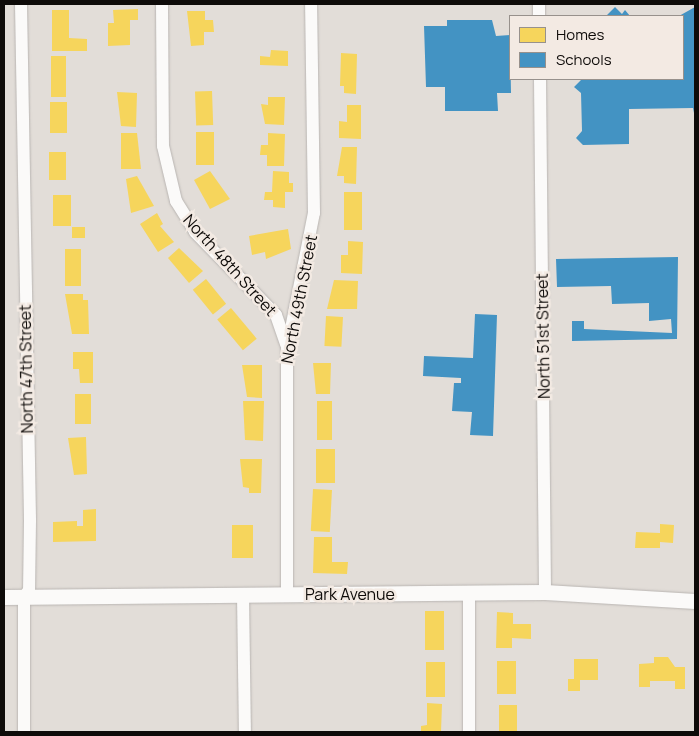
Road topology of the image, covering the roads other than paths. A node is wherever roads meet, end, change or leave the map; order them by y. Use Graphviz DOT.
graph roads {
  1 [pos="21,4"];
  2 [pos="162,4"];
  3 [pos="311,4"];
  4 [pos="540,80"];
  5 [pos="287,349"];
  6 [pos="545,592"];
  7 [pos="469,593"];
  8 [pos="287,594"];
  9 [pos="243,595"];
  10 [pos="4,596"];
  11 [pos="26,596"];
  12 [pos="695,601"];
  13 [pos="24,732"];
  14 [pos="245,732"];
  15 [pos="469,732"];
  1 -- 11 [label="street, North 47th Street"];
  2 -- 5 [label="street, North 48th Street"];
  3 -- 5 [label="street, North 49th Street"];
  4 -- 6 [label="street, North 51st Street"];
  5 -- 8 [label="street, North 49th Street"];
  6 -- 7 [label="street, Park Avenue"];
  6 -- 12 [label="street, Park Avenue"];
  7 -- 8 [label="street, Park Avenue"];
  7 -- 15 [label="street"];
  8 -- 9 [label="street, Park Avenue"];
  9 -- 11 [label="street, Park Avenue"];
  9 -- 14 [label="street"];
  10 -- 11 [label="street, Park Avenue"];
  11 -- 13 [label="street, North 47th Street"];
}
